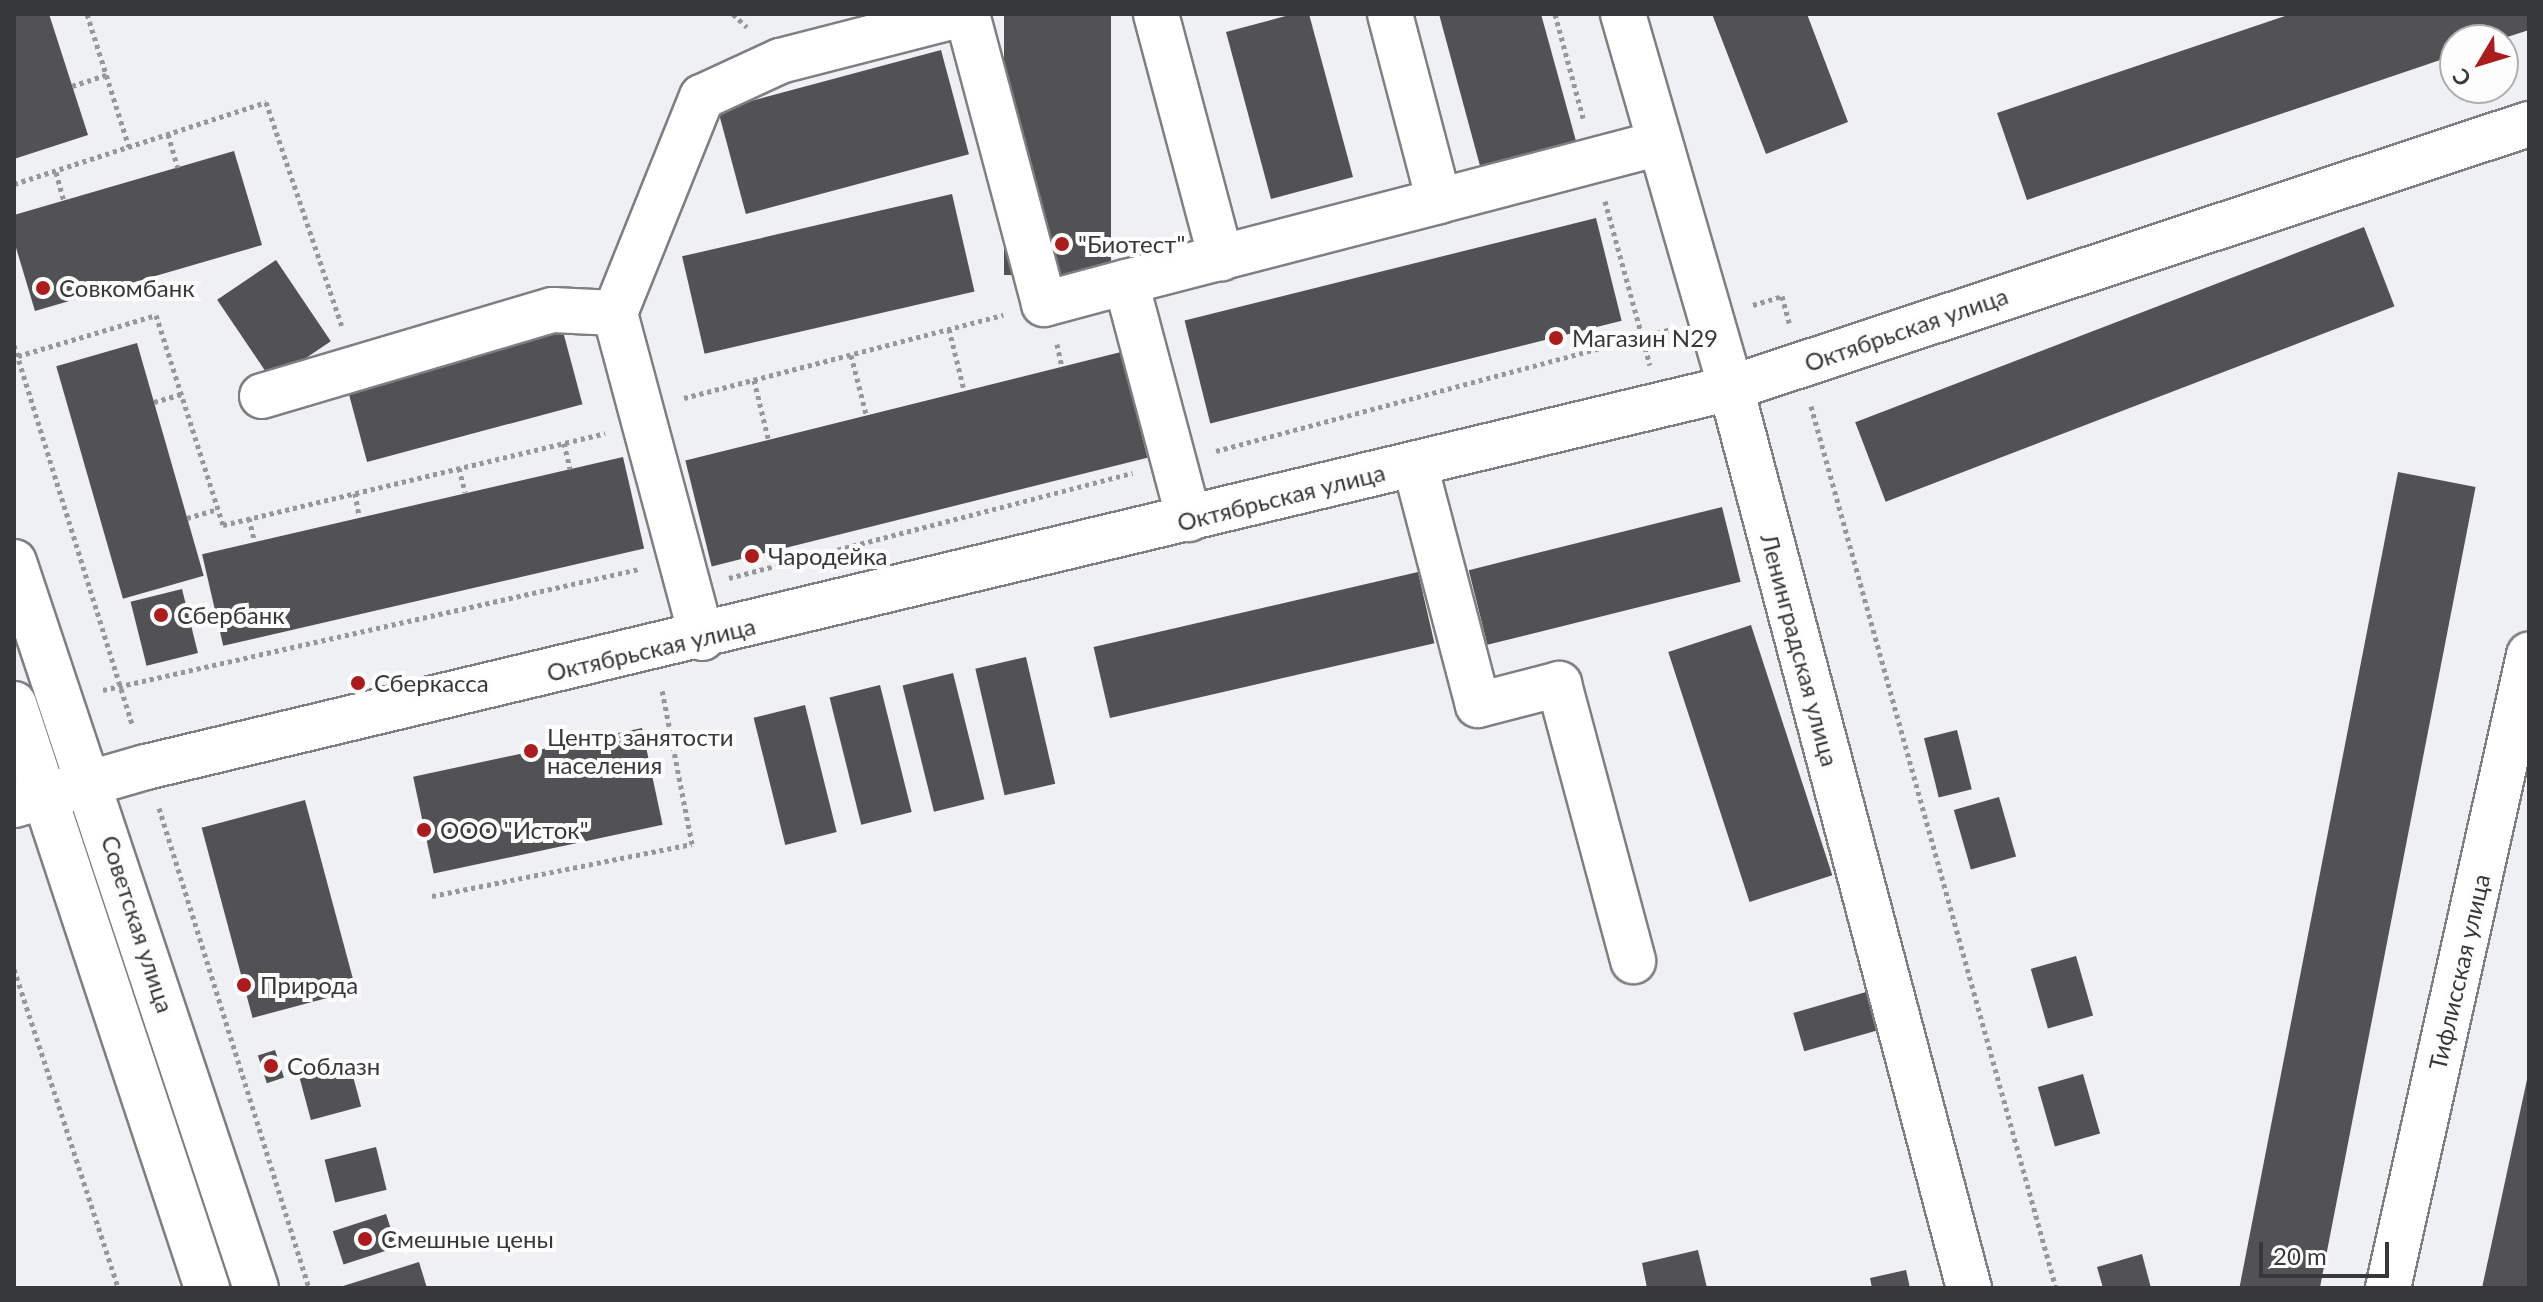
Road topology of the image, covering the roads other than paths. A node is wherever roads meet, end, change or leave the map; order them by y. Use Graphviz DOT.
graph roads {
  1 [pos="965,14"];
  2 [pos="1156,14"];
  3 [pos="1390,14"];
  4 [pos="1623,14"];
  5 [pos="2529,124"];
  6 [pos="1660,143"];
  7 [pos="1439,201"];
  8 [pos="1221,258"];
  9 [pos="1126,282"];
  10 [pos="615,313"];
  11 [pos="1731,388"];
  12 [pos="262,396"];
  13 [pos="1415,465"];
  14 [pos="1189,519"];
  15 [pos="14,562"];
  16 [pos="702,638"];
  17 [pos="2529,655"];
  18 [pos="14,704"];
  19 [pos="91,782"];
  20 [pos="30,800"];
  21 [pos="1633,961"];
  22 [pos="207,1288"];
  23 [pos="256,1288"];
  24 [pos="1969,1288"];
  25 [pos="2388,1288"];
  1 -- 9 [label="street"];
  1 -- 10 [label="street"];
  2 -- 8 [label="street"];
  3 -- 7 [label="street"];
  4 -- 6 [label="street, Ленинградская улица"];
  5 -- 11 [label="street, Октябрьская улица"];
  6 -- 7 [label="street"];
  6 -- 11 [label="street, Ленинградская улица"];
  7 -- 8 [label="street"];
  8 -- 9 [label="street"];
  9 -- 14 [label="street"];
  10 -- 12 [label="street"];
  10 -- 16 [label="street"];
  11 -- 13 [label="street, Октябрьская улица"];
  11 -- 24 [label="street, Ленинградская улица"];
  13 -- 14 [label="street, Октябрьская улица"];
  13 -- 21 [label="street"];
  14 -- 16 [label="street, Октябрьская улица"];
  15 -- 19 [label="street, Советская улица"];
  16 -- 19 [label="street, Октябрьская улица"];
  17 -- 25 [label="street, Тифлисская улица"];
  18 -- 20 [label="street, Советская улица"];
  19 -- 20 [label="street, Октябрьская улица"];
  19 -- 23 [label="street, Советская улица"];
  20 -- 22 [label="street, Советская улица"];
}
